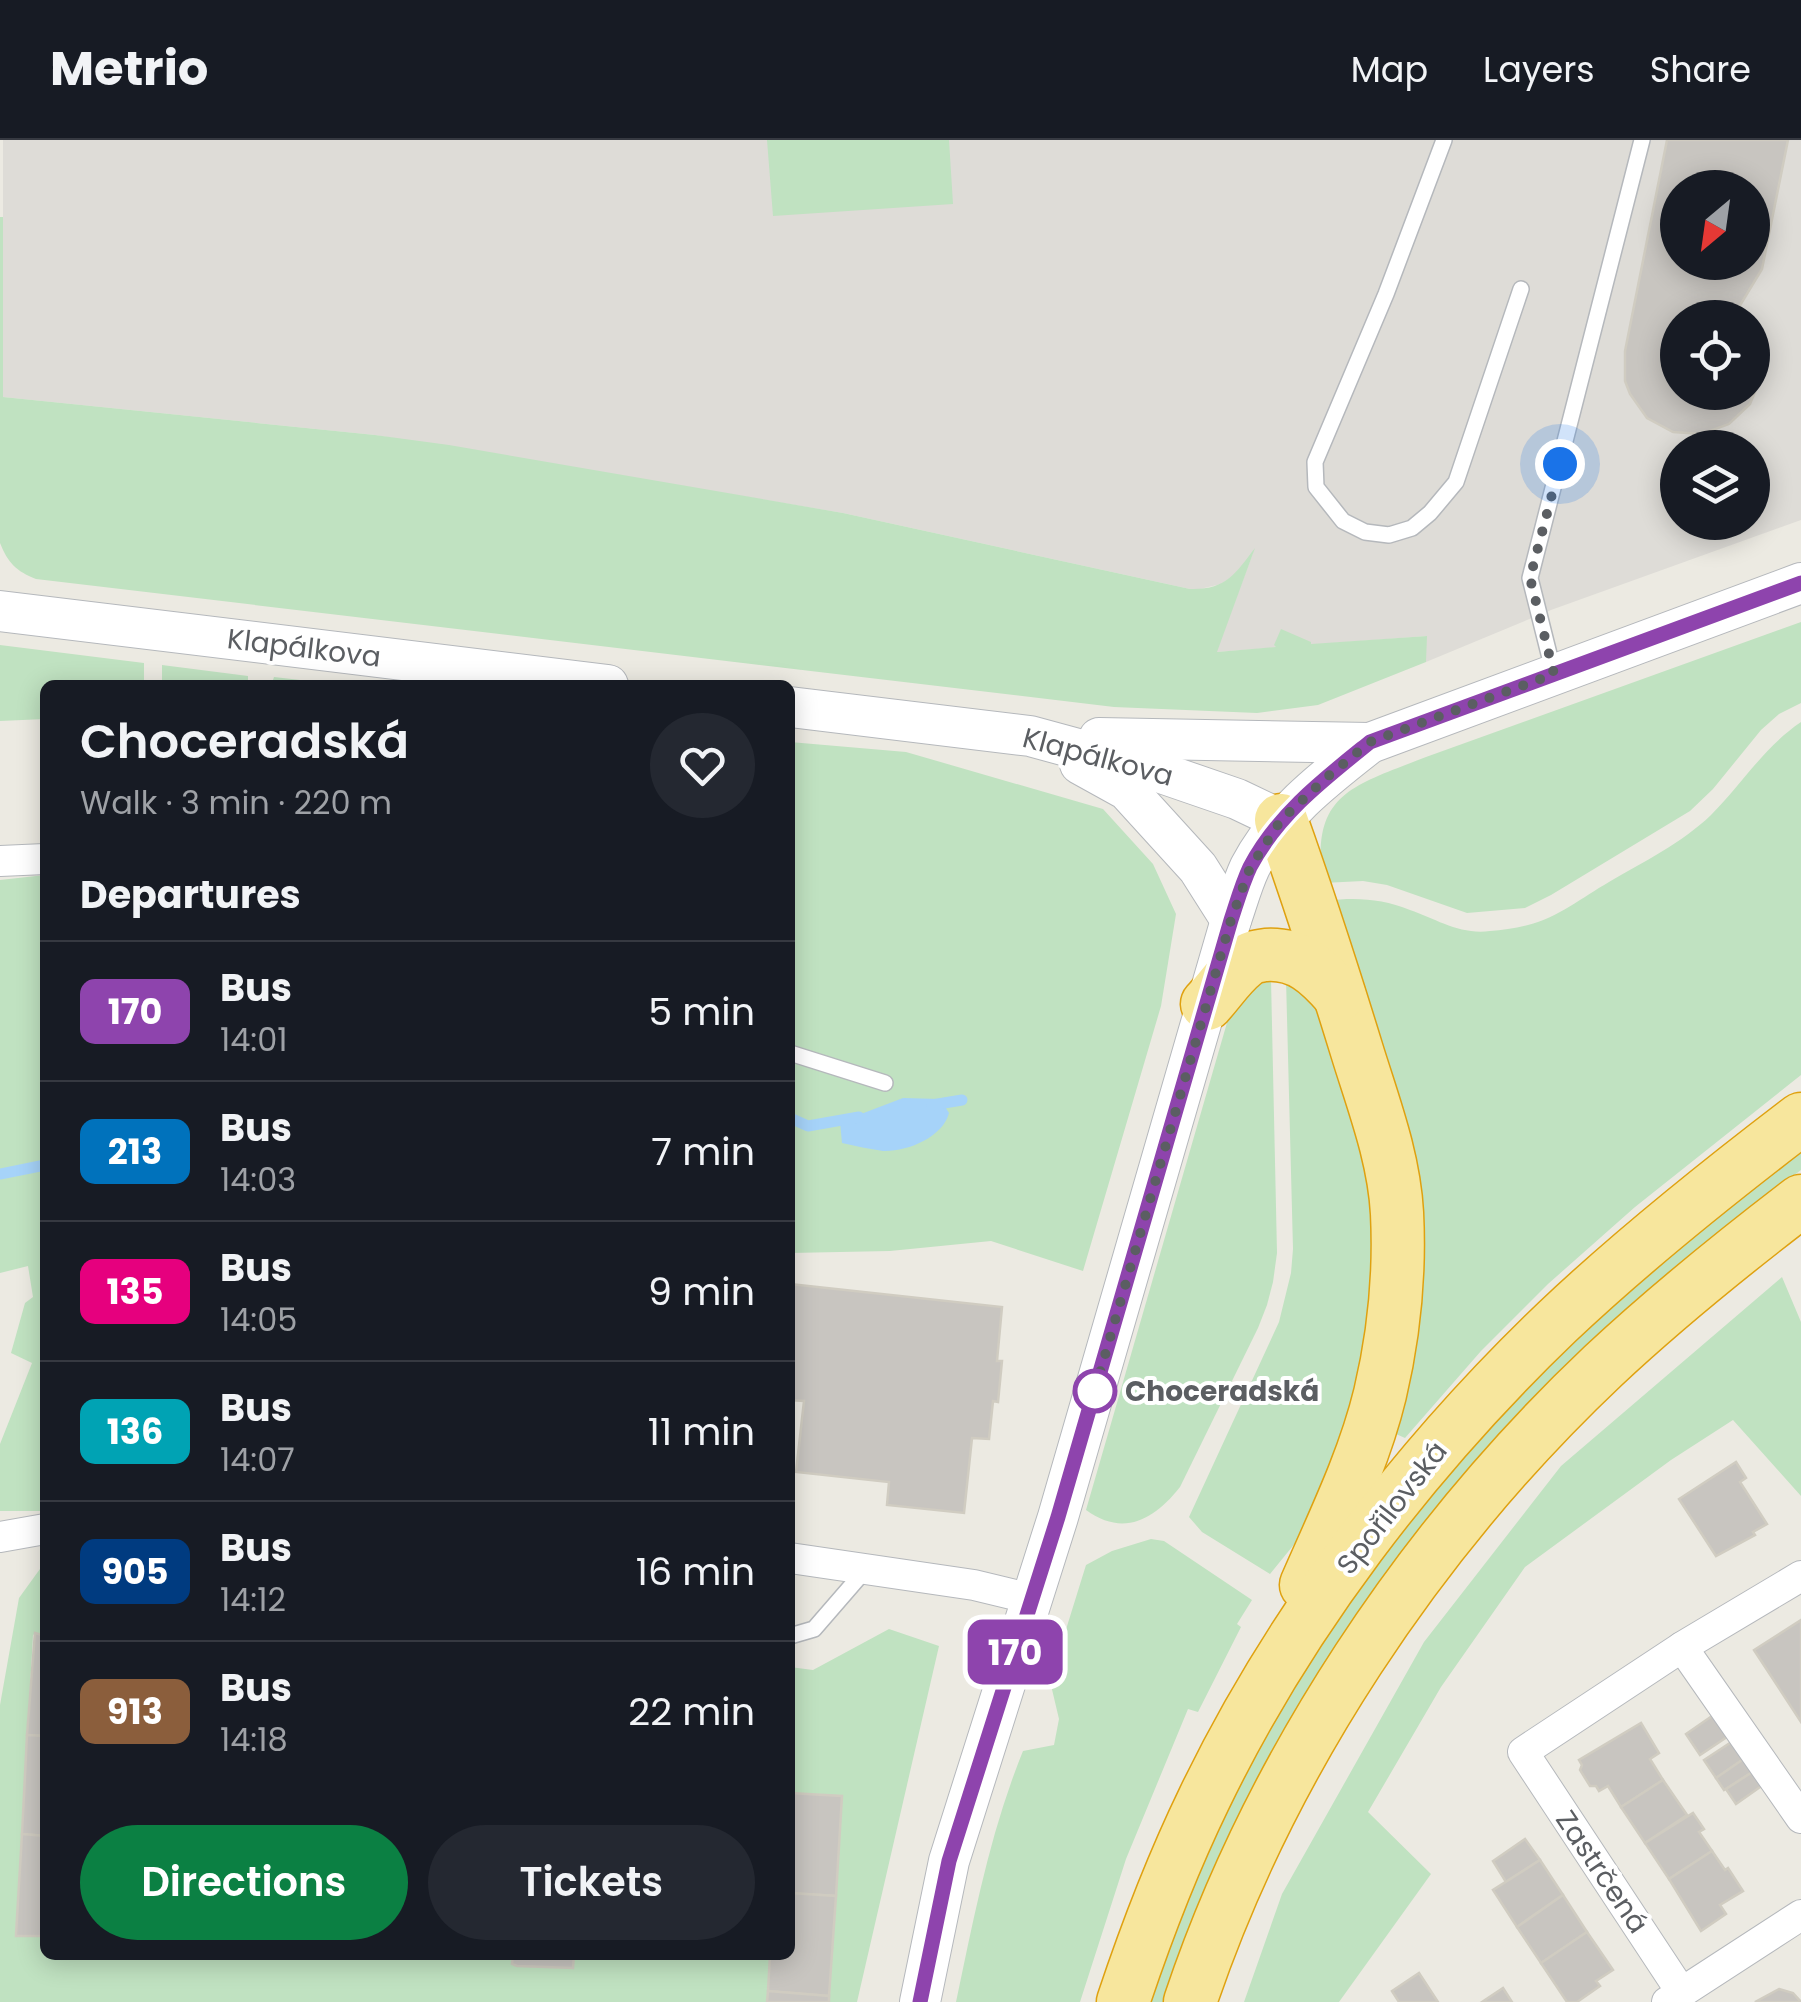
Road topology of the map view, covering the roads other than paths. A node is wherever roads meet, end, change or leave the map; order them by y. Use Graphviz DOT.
graph roads {
  1 [pos="1444,140"];
  2 [pos="1642,140"];
  3 [pos="1521,289"];
  4 [pos="1801,583"];
  5 [pos="0,611"];
  6 [pos="1554,674"];
  7 [pos="538,680"];
  8 [pos="795,708"];
  9 [pos="1030,736"];
  10 [pos="1370,742"];
  11 [pos="1281,820"];
  12 [pos="40,859"];
  13 [pos="0,862"];
  14 [pos="1231,920"];
  15 [pos="1339,995"];
  16 [pos="1207,1004"];
  17 [pos="795,1055"];
  18 [pos="886,1082"];
  19 [pos="1801,1119"];
  20 [pos="1801,1200"];
  21 [pos="40,1530"];
  22 [pos="0,1537"];
  23 [pos="795,1559"];
  24 [pos="866,1569"];
  25 [pos="1801,1576"];
  26 [pos="1032,1599"];
  27 [pos="795,1635"];
  28 [pos="1682,1647"];
  29 [pos="1256,1700"];
  30 [pos="1801,1818"];
  31 [pos="1801,1916"];
  32 [pos="1674,1997"];
  33 [pos="920,2002"];
  34 [pos="1122,2002"];
  35 [pos="1190,2002"];
  1 -- 3 [label="lane"];
  2 -- 6 [label="lane"];
  4 -- 6 [label="street"];
  5 -- 7 [label="street, Klapálkova"];
  6 -- 10 [label="street"];
  8 -- 9 [label="street, Klapálkova"];
  9 -- 10 [label="street"];
  9 -- 11 [label="street, Klapálkova"];
  9 -- 14 [label="street"];
  10 -- 11 [label="street"];
  11 -- 14 [label="street"];
  11 -- 15 [label="highway"];
  12 -- 13 [label="street"];
  14 -- 16 [label="street"];
  15 -- 16 [label="highway"];
  15 -- 29 [label="highway"];
  16 -- 26 [label="street"];
  17 -- 18 [label="lane"];
  19 -- 29 [label="highway, Spořilovská"];
  20 -- 35 [label="highway"];
  21 -- 22 [label="street"];
  23 -- 24 [label="street"];
  24 -- 26 [label="street"];
  24 -- 27 [label="lane"];
  25 -- 28 [label="street"];
  26 -- 33 [label="street"];
  28 -- 30 [label="street"];
  28 -- 32 [label="street, Zastrčená"];
  29 -- 34 [label="highway, Spořilovská"];
  31 -- 32 [label="street"];
}
